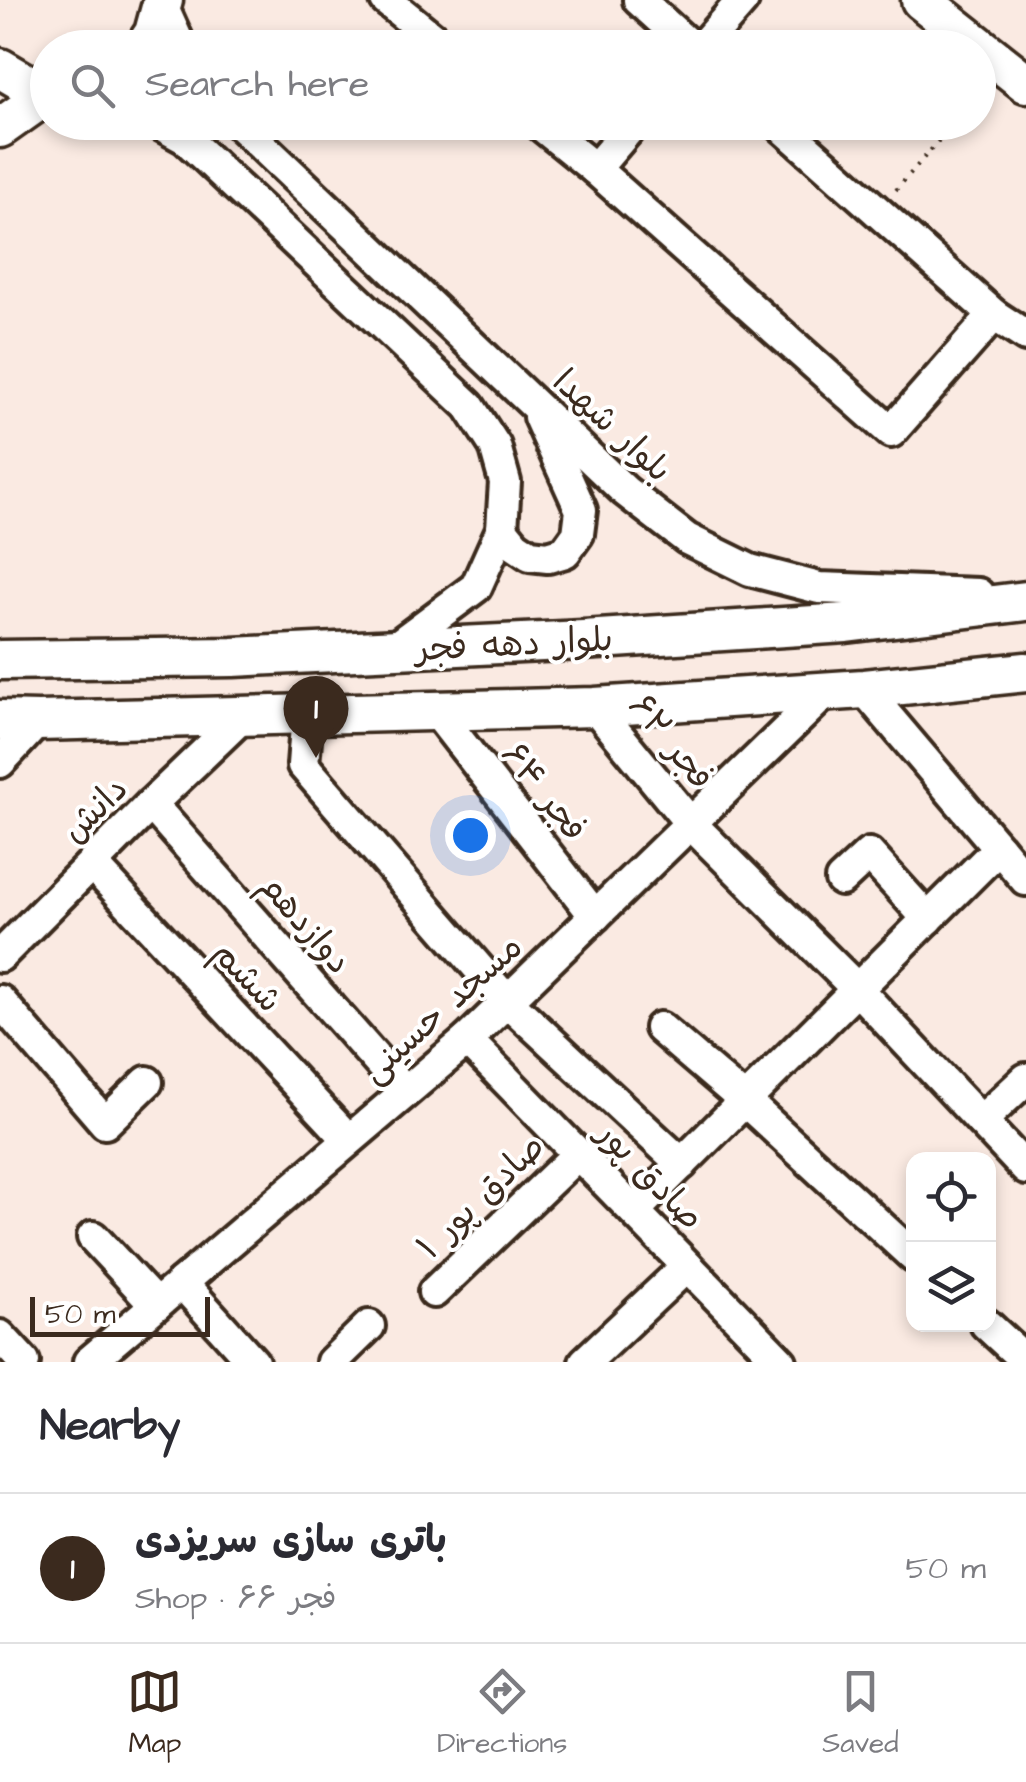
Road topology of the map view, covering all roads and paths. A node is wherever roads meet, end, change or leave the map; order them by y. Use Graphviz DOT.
graph roads {
  1 [pos="386,0"];
  2 [pos="639,0"];
  3 [pos="743,0"];
  4 [pos="921,0"];
  5 [pos="163,4"];
  6 [pos="155,30"];
  7 [pos="174,30"];
  8 [pos="422,30"];
  9 [pos="672,30"];
  10 [pos="717,30"];
  11 [pos="959,30"];
  12 [pos="996,59"];
  13 [pos="0,68"];
  14 [pos="1026,83"];
  15 [pos="30,85"];
  16 [pos="30,105"];
  17 [pos="0,128"];
  18 [pos="187,140"];
  19 [pos="257,140"];
  20 [pos="559,140"];
  21 [pos="619,140"];
  22 [pos="797,140"];
  23 [pos="940,140"];
  24 [pos="594,169"];
  25 [pos="877,211"];
  26 [pos="994,315"];
  27 [pos="1026,336"];
  28 [pos="531,400"];
  29 [pos="502,530"];
  30 [pos="1026,598"];
  31 [pos="394,648"];
  32 [pos="0,660"];
  33 [pos="1026,672"];
  34 [pos="845,690"];
  35 [pos="595,707"];
  36 [pos="436,711"];
  37 [pos="308,714"];
  38 [pos="243,716"];
  39 [pos="0,720"];
  40 [pos="38,722"];
  41 [pos="0,762"];
  42 [pos="151,804"];
  43 [pos="690,823"];
  44 [pos="999,848"];
  45 [pos="92,864"];
  46 [pos="841,880"];
  47 [pos="1026,880"];
  48 [pos="595,916"];
  49 [pos="928,919"];
  50 [pos="0,956"];
  51 [pos="857,989"];
  52 [pos="0,1001"];
  53 [pos="507,1001"];
  54 [pos="660,1028"];
  55 [pos="467,1040"];
  56 [pos="1026,1079"];
  57 [pos="147,1082"];
  58 [pos="406,1092"];
  59 [pos="745,1101"];
  60 [pos="981,1121"];
  61 [pos="349,1140"];
  62 [pos="578,1154"];
  63 [pos="682,1164"];
  64 [pos="1026,1169"];
  65 [pos="634,1211"];
  66 [pos="93,1238"];
  67 [pos="906,1250"];
  68 [pos="687,1266"];
  69 [pos="182,1283"];
  70 [pos="434,1292"];
  71 [pos="156,1305"];
  72 [pos="369,1326"];
  73 [pos="995,1332"];
  74 [pos="0,1336"];
  75 [pos="1026,1361"];
  76 [pos="24,1362"];
  77 [pos="89,1362"];
  78 [pos="252,1362"];
  79 [pos="332,1362"];
  80 [pos="585,1362"];
  81 [pos="781,1362"];
  1 -- 8 [label="street"];
  2 -- 9 [label="street"];
  3 -- 10 [label="street"];
  4 -- 11 [label="main road"];
  5 -- 6 [label="main road"];
  5 -- 7 [label="street"];
  12 -- 14 [label="main road"];
  13 -- 15 [label="main road"];
  16 -- 17 [label="main road"];
  18 -- 29 [label="street"];
  19 -- 28 [label="street, بلوار شهدا"];
  20 -- 24 [label="street"];
  21 -- 24 [label="street"];
  22 -- 25 [label="street"];
  23 -- 25 [label="path"];
  24 -- 26 [label="street"];
  25 -- 26 [label="street"];
  26 -- 27 [label="street"];
  28 -- 29 [label="street"];
  28 -- 30 [label="street, بلوار شهدا"];
  29 -- 31 [label="street"];
  30 -- 31 [label="main road, بلوار دهه فجر"];
  31 -- 32 [label="main road, بلوار دهه فجر"];
  33 -- 34 [label="main road, بلوار دهه فجر"];
  34 -- 35 [label="main road, بلوار دهه فجر"];
  34 -- 43 [label="street, مسجد حسینی"];
  34 -- 44 [label="street"];
  35 -- 36 [label="main road, بلوار دهه فجر"];
  35 -- 43 [label="street, فجر ۶۲"];
  36 -- 37 [label="main road, بلوار دهه فجر"];
  36 -- 48 [label="street, فجر ۶۴"];
  37 -- 38 [label="main road, بلوار دهه فجر"];
  37 -- 53 [label="street"];
  38 -- 40 [label="main road, بلوار دهه فجر"];
  38 -- 42 [label="street, دانش"];
  39 -- 40 [label="main road, بلوار دهه فجر"];
  40 -- 41 [label="street"];
  42 -- 45 [label="street, دانش"];
  42 -- 58 [label="street, دوازدهم"];
  43 -- 48 [label="street, مسجد حسینی"];
  43 -- 51 [label="street, فجر ۶۲"];
  44 -- 47 [label="street"];
  44 -- 49 [label="street"];
  45 -- 50 [label="street, دانش"];
  45 -- 61 [label="street, ششم"];
  46 -- 49 [label="street"];
  48 -- 53 [label="street, مسجد حسینی"];
  49 -- 51 [label="street"];
  51 -- 59 [label="street"];
  51 -- 60 [label="street, فجر ۶۲"];
  52 -- 57 [label="street"];
  53 -- 55 [label="street, مسجد حسینی"];
  53 -- 63 [label="street"];
  54 -- 59 [label="street"];
  55 -- 58 [label="street, مسجد حسینی"];
  55 -- 62 [label="street, صادق پور"];
  56 -- 60 [label="street"];
  58 -- 61 [label="street, مسجد حسینی"];
  59 -- 63 [label="street"];
  59 -- 67 [label="street"];
  60 -- 64 [label="street, فجر ۶۲"];
  61 -- 69 [label="street, مسجد حسینی"];
  62 -- 65 [label="street, صادق پور"];
  62 -- 70 [label="street, صادق پور ۱"];
  63 -- 65 [label="street"];
  65 -- 68 [label="street, صادق پور"];
  66 -- 71 [label="street"];
  68 -- 80 [label="street"];
  68 -- 81 [label="street, صادق پور"];
  69 -- 71 [label="street, مسجد حسینی"];
  69 -- 78 [label="street"];
  71 -- 77 [label="street, مسجد حسینی"];
  72 -- 79 [label="street"];
  73 -- 75 [label="street"];
  74 -- 76 [label="street"];
}
